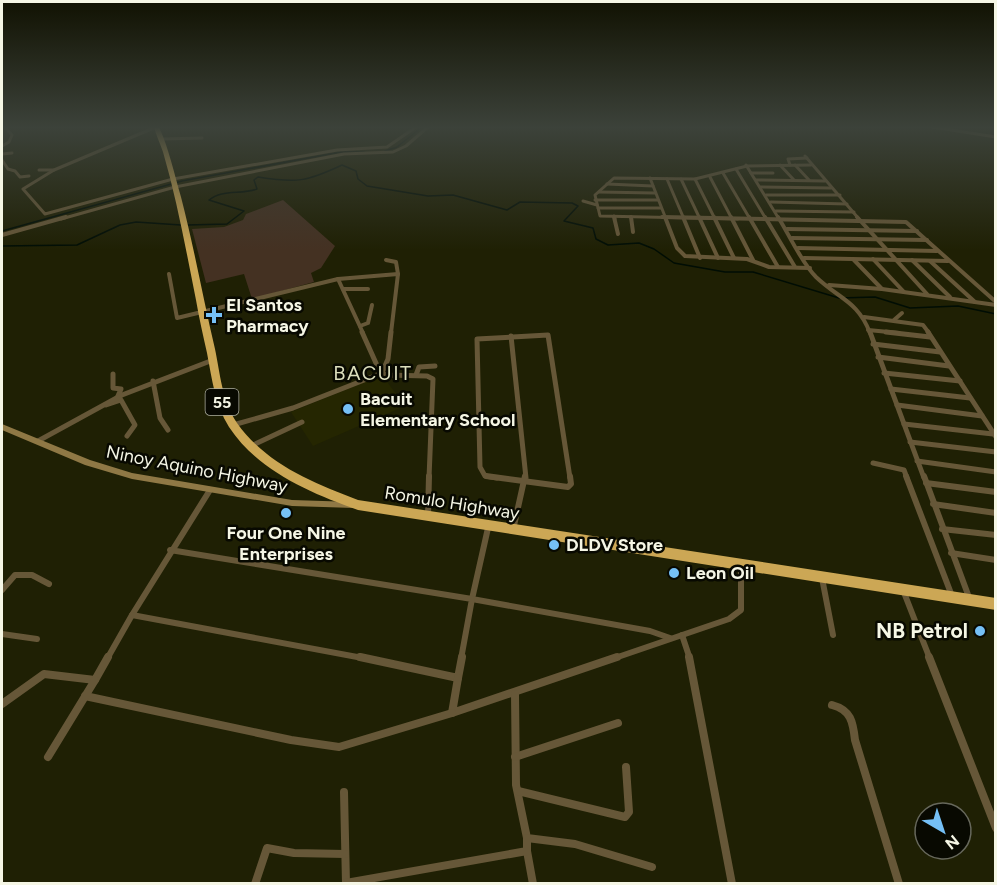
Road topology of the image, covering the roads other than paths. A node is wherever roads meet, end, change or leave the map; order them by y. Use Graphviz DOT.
graph roads {
  1 [pos="8,168"];
  2 [pos="58,168"];
  3 [pos="171,168"];
  4 [pos="241,168"];
  5 [pos="254,168"];
  6 [pos="748,168"];
  7 [pos="768,168"];
  8 [pos="783,168"];
  9 [pos="797,168"];
  10 [pos="814,168"];
  11 [pos="736,169"];
  12 [pos="39,170"];
  13 [pos="54,170"];
  14 [pos="723,173"];
  15 [pos="751,173"];
  16 [pos="772,173"];
  17 [pos="29,176"];
  18 [pos="710,177"];
  19 [pos="650,178"];
  20 [pos="667,178"];
  21 [pos="681,179"];
  22 [pos="695,179"];
  23 [pos="756,180"];
  24 [pos="778,180"];
  25 [pos="794,180"];
  26 [pos="809,180"];
  27 [pos="174,181"];
  28 [pos="825,181"];
  29 [pos="607,184"];
  30 [pos="653,186"];
  31 [pos="761,187"];
  32 [pos="831,188"];
  33 [pos="588,193"];
  34 [pos="655,193"];
  35 [pos="766,195"];
  36 [pos="840,195"];
  37 [pos="597,200"];
  38 [pos="658,200"];
  39 [pos="583,201"];
  40 [pos="771,202"];
  41 [pos="847,204"];
  42 [pos="661,208"];
  43 [pos="776,211"];
  44 [pos="854,212"];
  45 [pos="614,216"];
  46 [pos="631,217"];
  47 [pos="648,217"];
  48 [pos="664,217"];
  49 [pos="682,218"];
  50 [pos="698,218"];
  51 [pos="716,218"];
  52 [pos="734,219"];
  53 [pos="750,219"];
  54 [pos="767,219"];
  55 [pos="781,219"];
  56 [pos="861,221"];
  57 [pos="650,224"];
  58 [pos="787,229"];
  59 [pos="869,230"];
  60 [pos="916,231"];
  61 [pos="633,232"];
  62 [pos="618,234"];
  63 [pos="2,236"];
  64 [pos="792,238"];
  65 [pos="877,240"];
  66 [pos="927,240"];
  67 [pos="798,248"];
  68 [pos="885,250"];
  69 [pos="937,250"];
  70 [pos="700,258"];
  71 [pos="718,258"];
  72 [pos="734,258"];
  73 [pos="804,258"];
  74 [pos="853,259"];
  75 [pos="386,260"];
  76 [pos="753,260"];
  77 [pos="873,260"];
  78 [pos="894,260"];
  79 [pos="912,260"];
  80 [pos="930,261"];
  81 [pos="948,261"];
  82 [pos="777,267"];
  83 [pos="795,267"];
  84 [pos="810,268"];
  85 [pos="169,274"];
  86 [pos="398,274"];
  87 [pos="339,279"];
  88 [pos="827,285"];
  89 [pos="368,289"];
  90 [pos="882,289"];
  91 [pos="343,290"];
  92 [pos="904,291"];
  93 [pos="927,294"];
  94 [pos="843,296"];
  95 [pos="951,298"];
  96 [pos="975,302"];
  97 [pos="996,303"];
  98 [pos="372,305"];
  99 [pos="202,313"];
  100 [pos="902,313"];
  101 [pos="864,317"];
  102 [pos="894,320"];
  103 [pos="360,326"];
  104 [pos="868,330"];
  105 [pos="512,336"];
  106 [pos="930,336"];
  107 [pos="873,344"];
  108 [pos="940,351"];
  109 [pos="878,357"];
  110 [pos="213,360"];
  111 [pos="435,366"];
  112 [pos="949,366"];
  113 [pos="382,373"];
  114 [pos="884,373"];
  115 [pos="113,374"];
  116 [pos="416,375"];
  117 [pos="153,381"];
  118 [pos="960,381"];
  119 [pos="891,389"];
  120 [pos="118,396"];
  121 [pos="970,398"];
  122 [pos="103,405"];
  123 [pos="897,405"];
  124 [pos="982,416"];
  125 [pos="302,422"];
  126 [pos="904,424"];
  127 [pos="233,425"];
  128 [pos="2,427"];
  129 [pos="168,430"];
  130 [pos="994,435"];
  131 [pos="127,436"];
  132 [pos="38,441"];
  133 [pos="910,442"];
  134 [pos="251,446"];
  135 [pos="996,452"];
  136 [pos="917,461"];
  137 [pos="873,463"];
  138 [pos="996,472"];
  139 [pos="526,482"];
  140 [pos="926,483"];
  141 [pos="210,490"];
  142 [pos="996,492"];
  143 [pos="933,504"];
  144 [pos="358,506"];
  145 [pos="996,513"];
  146 [pos="428,516"];
  147 [pos="488,528"];
  148 [pos="942,529"];
  149 [pos="513,531"];
  150 [pos="996,535"];
  151 [pos="170,550"];
  152 [pos="951,553"];
  153 [pos="996,560"];
  154 [pos="741,565"];
  155 [pos="822,578"];
  156 [pos="49,584"];
  157 [pos="2,590"];
  158 [pos="903,590"];
  159 [pos="952,597"];
  160 [pos="472,599"];
  161 [pos="970,600"];
  162 [pos="996,604"];
  163 [pos="132,615"];
  164 [pos="2,634"];
  165 [pos="682,635"];
  166 [pos="833,635"];
  167 [pos="671,638"];
  168 [pos="37,639"];
  169 [pos="458,678"];
  170 [pos="95,680"];
  171 [pos="514,694"];
  172 [pos="85,696"];
  173 [pos="2,704"];
  174 [pos="832,705"];
  175 [pos="452,713"];
  176 [pos="618,723"];
  177 [pos="48,757"];
  178 [pos="515,758"];
  179 [pos="626,767"];
  180 [pos="518,791"];
  181 [pos="344,792"];
  182 [pos="996,828"];
  183 [pos="528,838"];
  184 [pos="527,851"];
  185 [pos="345,854"];
  186 [pos="652,867"];
  187 [pos="346,883"];
  188 [pos="733,883"];
  189 [pos="255,884"];
  190 [pos="533,884"];
  191 [pos="899,884"];
  1 -- 17 [label="street"];
  2 -- 13 [label="street"];
  3 -- 27 [label="highway, Romulo Highway / 55"];
  4 -- 27 [label="street"];
  5 -- 27 [label="street"];
  6 -- 15 [label="street"];
  7 -- 16 [label="street"];
  8 -- 25 [label="street"];
  9 -- 26 [label="street"];
  10 -- 28 [label="street"];
  11 -- 14 [label="street"];
  11 -- 54 [label="street"];
  12 -- 13 [label="street"];
  13 -- 27 [label="street"];
  14 -- 18 [label="street"];
  14 -- 53 [label="street"];
  15 -- 16 [label="street"];
  15 -- 23 [label="street"];
  16 -- 24 [label="street"];
  18 -- 22 [label="street"];
  18 -- 52 [label="street"];
  19 -- 20 [label="street"];
  19 -- 29 [label="street"];
  19 -- 30 [label="street"];
  20 -- 21 [label="street"];
  20 -- 49 [label="street"];
  21 -- 22 [label="street"];
  21 -- 50 [label="street"];
  22 -- 51 [label="street"];
  23 -- 24 [label="street"];
  23 -- 31 [label="street"];
  24 -- 25 [label="street"];
  25 -- 26 [label="street"];
  26 -- 28 [label="street"];
  27 -- 63 [label="street"];
  27 -- 99 [label="highway, Romulo Highway / 55"];
  28 -- 32 [label="street"];
  29 -- 30 [label="street"];
  29 -- 37 [label="street"];
  30 -- 34 [label="street"];
  31 -- 32 [label="street"];
  31 -- 35 [label="street"];
  32 -- 36 [label="street"];
  33 -- 37 [label="street"];
  34 -- 37 [label="street"];
  34 -- 38 [label="street"];
  35 -- 36 [label="street"];
  35 -- 40 [label="street"];
  36 -- 41 [label="street"];
  37 -- 38 [label="street"];
  37 -- 39 [label="street"];
  37 -- 42 [label="street"];
  37 -- 45 [label="street"];
  38 -- 42 [label="street"];
  40 -- 41 [label="street"];
  40 -- 43 [label="street"];
  41 -- 44 [label="street"];
  42 -- 48 [label="street"];
  43 -- 44 [label="street"];
  43 -- 55 [label="street"];
  44 -- 56 [label="street"];
  45 -- 46 [label="street"];
  45 -- 62 [label="street"];
  46 -- 47 [label="street"];
  46 -- 61 [label="street"];
  47 -- 48 [label="street"];
  47 -- 57 [label="street"];
  48 -- 49 [label="street"];
  48 -- 70 [label="street"];
  49 -- 50 [label="street"];
  49 -- 70 [label="street"];
  50 -- 51 [label="street"];
  50 -- 71 [label="street"];
  51 -- 52 [label="street"];
  51 -- 72 [label="street"];
  52 -- 53 [label="street"];
  52 -- 76 [label="street"];
  53 -- 54 [label="street"];
  53 -- 82 [label="street"];
  54 -- 55 [label="street"];
  54 -- 83 [label="street"];
  55 -- 56 [label="street"];
  55 -- 58 [label="street"];
  56 -- 59 [label="street"];
  56 -- 60 [label="street"];
  58 -- 59 [label="street"];
  58 -- 64 [label="street"];
  59 -- 60 [label="street"];
  59 -- 65 [label="street"];
  60 -- 66 [label="street"];
  64 -- 65 [label="street"];
  64 -- 67 [label="street"];
  65 -- 66 [label="street"];
  65 -- 68 [label="street"];
  66 -- 69 [label="street"];
  67 -- 68 [label="street"];
  67 -- 73 [label="street"];
  68 -- 69 [label="street"];
  68 -- 78 [label="street"];
  69 -- 81 [label="street"];
  70 -- 71 [label="street"];
  71 -- 72 [label="street"];
  72 -- 76 [label="street"];
  73 -- 74 [label="street"];
  73 -- 84 [label="street"];
  74 -- 77 [label="street"];
  74 -- 90 [label="street"];
  75 -- 86 [label="street"];
  76 -- 82 [label="street"];
  77 -- 78 [label="street"];
  77 -- 92 [label="street"];
  78 -- 79 [label="street"];
  78 -- 93 [label="street"];
  79 -- 80 [label="street"];
  79 -- 95 [label="street"];
  80 -- 81 [label="street"];
  80 -- 96 [label="street"];
  81 -- 97 [label="street"];
  82 -- 83 [label="street"];
  83 -- 84 [label="street"];
  84 -- 88 [label="street"];
  85 -- 99 [label="street"];
  86 -- 87 [label="street"];
  86 -- 113 [label="street"];
  87 -- 91 [label="street"];
  87 -- 99 [label="street"];
  88 -- 90 [label="street"];
  88 -- 94 [label="street"];
  89 -- 91 [label="street"];
  90 -- 92 [label="street"];
  91 -- 103 [label="street"];
  92 -- 93 [label="street"];
  93 -- 95 [label="street"];
  94 -- 101 [label="street"];
  95 -- 96 [label="street"];
  96 -- 97 [label="street"];
  98 -- 103 [label="street"];
  99 -- 110 [label="highway, Romulo Highway / 55"];
  100 -- 102 [label="street"];
  101 -- 102 [label="street"];
  101 -- 104 [label="street"];
  102 -- 106 [label="street"];
  103 -- 113 [label="street"];
  104 -- 106 [label="street"];
  104 -- 107 [label="street"];
  105 -- 139 [label="street"];
  105 -- 139 [label="street"];
  105 -- 139 [label="street"];
  106 -- 108 [label="street"];
  107 -- 108 [label="street"];
  107 -- 109 [label="street"];
  108 -- 112 [label="street"];
  109 -- 112 [label="street"];
  109 -- 114 [label="street"];
  110 -- 117 [label="street"];
  110 -- 127 [label="highway, Romulo Highway / 55"];
  111 -- 116 [label="street"];
  112 -- 118 [label="street"];
  113 -- 116 [label="street"];
  113 -- 127 [label="street"];
  114 -- 118 [label="street"];
  114 -- 119 [label="street"];
  115 -- 120 [label="street"];
  116 -- 146 [label="street"];
  117 -- 120 [label="street"];
  117 -- 129 [label="street"];
  118 -- 121 [label="street"];
  119 -- 121 [label="street"];
  119 -- 123 [label="street"];
  120 -- 122 [label="street"];
  121 -- 124 [label="street"];
  122 -- 131 [label="street"];
  122 -- 132 [label="street"];
  123 -- 124 [label="street"];
  123 -- 126 [label="street"];
  124 -- 130 [label="street"];
  125 -- 134 [label="street"];
  126 -- 130 [label="street"];
  126 -- 133 [label="street"];
  127 -- 134 [label="highway, Romulo Highway / 55"];
  128 -- 132 [label="main road, Ninoy Aquino Highway"];
  132 -- 141 [label="main road, Ninoy Aquino Highway"];
  133 -- 135 [label="street"];
  133 -- 136 [label="street"];
  134 -- 144 [label="highway, Romulo Highway / 55"];
  136 -- 138 [label="street"];
  136 -- 140 [label="street"];
  137 -- 159 [label="street"];
  139 -- 149 [label="street"];
  140 -- 142 [label="street"];
  140 -- 143 [label="street"];
  141 -- 144 [label="main road, Ninoy Aquino Highway"];
  141 -- 151 [label="street"];
  143 -- 145 [label="street"];
  143 -- 148 [label="street"];
  144 -- 146 [label="highway, Romulo Highway / 55"];
  146 -- 147 [label="highway, Romulo Highway / 55"];
  147 -- 149 [label="highway, Romulo Highway / 55"];
  147 -- 160 [label="street"];
  148 -- 150 [label="street"];
  148 -- 152 [label="street"];
  149 -- 154 [label="highway, Romulo Highway / 55"];
  151 -- 160 [label="street"];
  151 -- 163 [label="street"];
  152 -- 153 [label="street"];
  152 -- 161 [label="street"];
  154 -- 155 [label="highway, Romulo Highway / 55"];
  154 -- 165 [label="street"];
  155 -- 158 [label="highway, Romulo Highway / 55"];
  155 -- 166 [label="street"];
  156 -- 157 [label="street"];
  158 -- 159 [label="highway, Romulo Highway / 55"];
  158 -- 182 [label="street"];
  159 -- 161 [label="highway, Romulo Highway / 55"];
  160 -- 167 [label="street"];
  160 -- 169 [label="street"];
  161 -- 162 [label="highway, Romulo Highway / 55"];
  163 -- 169 [label="street"];
  163 -- 170 [label="street"];
  164 -- 168 [label="street"];
  165 -- 167 [label="street"];
  165 -- 188 [label="street"];
  167 -- 171 [label="street"];
  169 -- 175 [label="street"];
  170 -- 172 [label="street"];
  170 -- 173 [label="street"];
  171 -- 175 [label="street"];
  171 -- 178 [label="street"];
  172 -- 175 [label="street"];
  172 -- 177 [label="street"];
  174 -- 191 [label="street"];
  176 -- 178 [label="street"];
  178 -- 180 [label="street"];
  179 -- 180 [label="street"];
  180 -- 183 [label="street"];
  181 -- 185 [label="street"];
  183 -- 184 [label="street"];
  183 -- 186 [label="street"];
  184 -- 187 [label="street"];
  184 -- 190 [label="street"];
  185 -- 187 [label="street"];
  185 -- 189 [label="street"];
}
